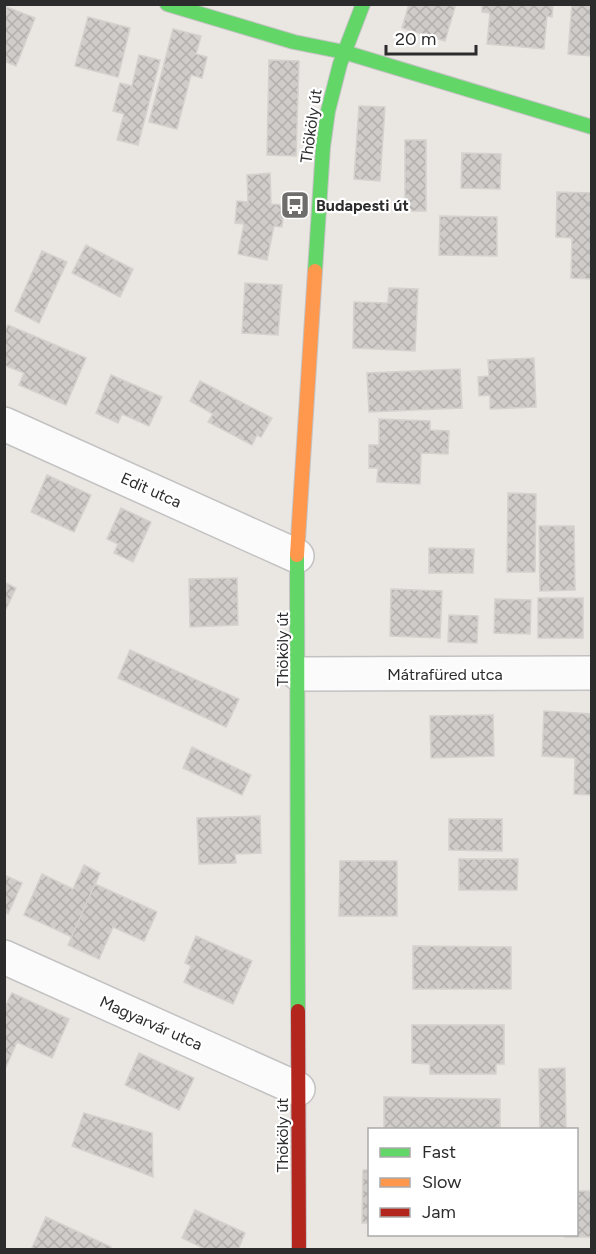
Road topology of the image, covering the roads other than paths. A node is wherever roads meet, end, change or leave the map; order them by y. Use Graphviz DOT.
graph roads {
  1 [pos="167,4"];
  2 [pos="363,4"];
  3 [pos="344,52"];
  4 [pos="591,127"];
  5 [pos="4,424"];
  6 [pos="297,556"];
  7 [pos="298,674"];
  8 [pos="591,674"];
  9 [pos="4,957"];
  10 [pos="298,1089"];
  11 [pos="299,1250"];
  1 -- 3 [label="street"];
  2 -- 3 [label="street, Thököly út"];
  3 -- 4 [label="street"];
  3 -- 6 [label="street, Thököly út"];
  5 -- 6 [label="street, Edit utca"];
  6 -- 7 [label="street, Thököly út"];
  7 -- 8 [label="street, Mátrafüred utca"];
  7 -- 10 [label="street, Thököly út"];
  9 -- 10 [label="street, Magyarvár utca"];
  10 -- 11 [label="street, Thököly út"];
}
